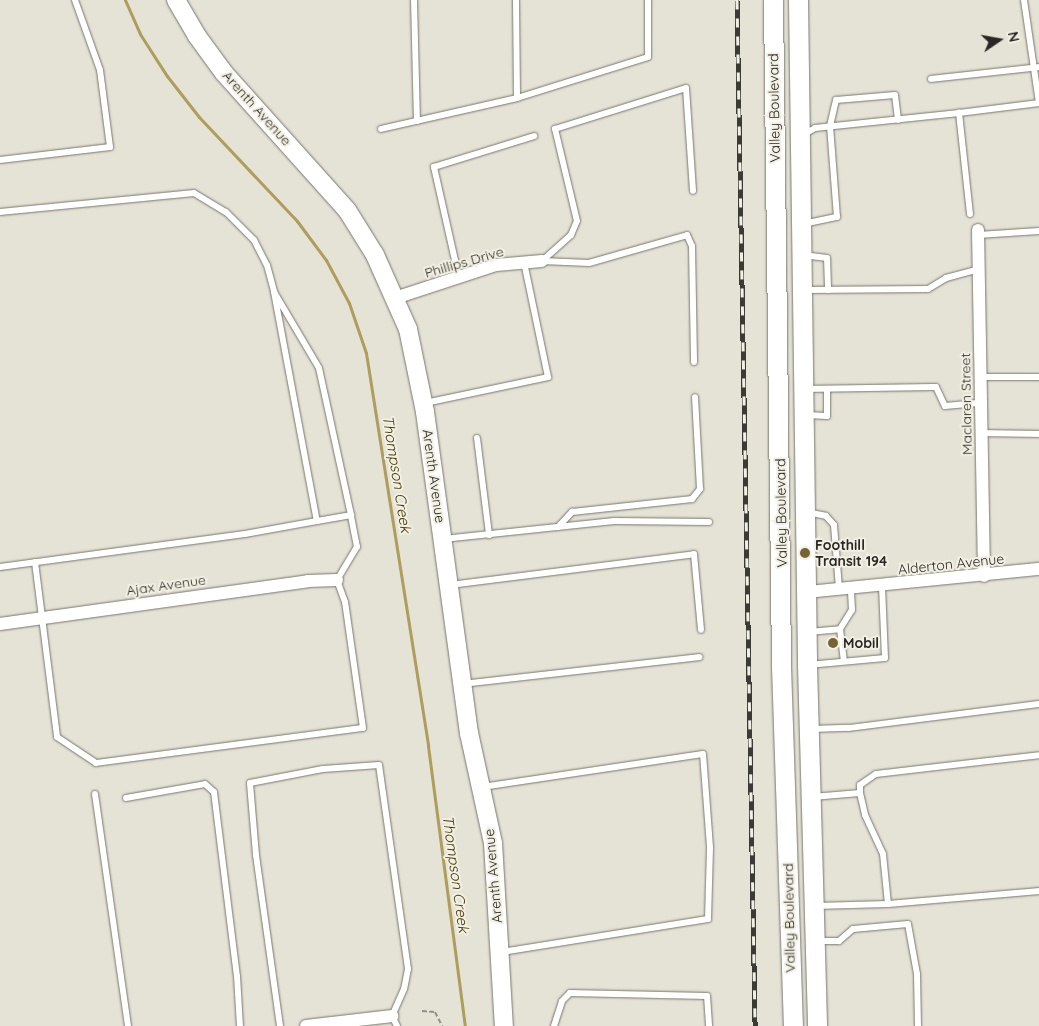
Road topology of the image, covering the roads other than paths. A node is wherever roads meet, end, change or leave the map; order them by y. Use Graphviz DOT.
graph roads {
  1 [pos="75,0"];
  2 [pos="176,0"];
  3 [pos="414,0"];
  4 [pos="516,0"];
  5 [pos="648,0"];
  6 [pos="772,0"];
  7 [pos="798,0"];
  8 [pos="1024,0"];
  9 [pos="773,51"];
  10 [pos="1036,67"];
  11 [pos="930,79"];
  12 [pos="517,98"];
  13 [pos="1039,103"];
  14 [pos="959,113"];
  15 [pos="898,120"];
  16 [pos="417,121"];
  17 [pos="830,126"];
  18 [pos="381,129"];
  19 [pos="534,136"];
  20 [pos="800,137"];
  21 [pos="0,160"];
  22 [pos="693,191"];
  23 [pos="0,212"];
  24 [pos="970,214"];
  25 [pos="802,224"];
  26 [pos="1039,231"];
  27 [pos="978,233"];
  28 [pos="801,255"];
  29 [pos="542,261"];
  30 [pos="524,262"];
  31 [pos="979,270"];
  32 [pos="459,278"];
  33 [pos="801,290"];
  34 [pos="828,290"];
  35 [pos="274,292"];
  36 [pos="395,298"];
  37 [pos="694,362"];
  38 [pos="980,377"];
  39 [pos="1039,377"];
  40 [pos="803,389"];
  41 [pos="827,390"];
  42 [pos="694,397"];
  43 [pos="424,403"];
  44 [pos="981,403"];
  45 [pos="802,415"];
  46 [pos="981,433"];
  47 [pos="1039,434"];
  48 [pos="477,438"];
  49 [pos="805,512"];
  50 [pos="352,515"];
  51 [pos="318,521"];
  52 [pos="709,522"];
  53 [pos="558,527"];
  54 [pos="489,535"];
  55 [pos="442,539"];
  56 [pos="35,562"];
  57 [pos="0,566"];
  58 [pos="1039,569"];
  59 [pos="984,576"];
  60 [pos="337,580"];
  61 [pos="882,585"];
  62 [pos="448,586"];
  63 [pos="845,589"];
  64 [pos="807,592"];
  65 [pos="782,593"];
  66 [pos="42,618"];
  67 [pos="0,624"];
  68 [pos="840,628"];
  69 [pos="701,630"];
  70 [pos="807,632"];
  71 [pos="699,658"];
  72 [pos="844,660"];
  73 [pos="807,665"];
  74 [pos="462,684"];
  75 [pos="1039,704"];
  76 [pos="810,729"];
  77 [pos="1039,755"];
  78 [pos="481,787"];
  79 [pos="860,793"];
  80 [pos="95,794"];
  81 [pos="812,797"];
  82 [pos="126,798"];
  83 [pos="1039,891"];
  84 [pos="888,904"];
  85 [pos="814,906"];
  86 [pos="815,940"];
  87 [pos="498,952"];
  88 [pos="394,1021"];
  89 [pos="128,1026"];
  90 [pos="240,1026"];
  91 [pos="280,1026"];
  92 [pos="306,1026"];
  93 [pos="504,1026"];
  94 [pos="554,1026"];
  95 [pos="708,1026"];
  96 [pos="793,1026"];
  97 [pos="817,1026"];
  98 [pos="918,1026"];
  1 -- 21 [label="lane"];
  2 -- 36 [label="street, Arenth Avenue"];
  3 -- 16 [label="lane"];
  4 -- 12 [label="lane"];
  5 -- 12 [label="lane"];
  6 -- 9 [label="main road, Valley Boulevard"];
  7 -- 20 [label="main road, Valley Boulevard"];
  8 -- 10 [label="lane"];
  9 -- 20 [label="main road"];
  9 -- 65 [label="main road, Valley Boulevard"];
  10 -- 11 [label="lane"];
  10 -- 13 [label="lane"];
  12 -- 16 [label="lane"];
  13 -- 14 [label="lane"];
  14 -- 15 [label="lane"];
  14 -- 24 [label="lane"];
  15 -- 17 [label="lane"];
  15 -- 17 [label="lane"];
  16 -- 18 [label="lane"];
  17 -- 20 [label="lane"];
  17 -- 25 [label="lane"];
  19 -- 32 [label="lane"];
  20 -- 25 [label="main road, Valley Boulevard"];
  22 -- 29 [label="lane"];
  23 -- 35 [label="lane"];
  25 -- 28 [label="main road, Valley Boulevard"];
  26 -- 27 [label="lane"];
  27 -- 31 [label="street, Maclaren Street"];
  28 -- 33 [label="main road, Valley Boulevard"];
  28 -- 34 [label="lane"];
  29 -- 30 [label="street, Phillips Drive"];
  29 -- 37 [label="lane"];
  30 -- 32 [label="street, Phillips Drive"];
  30 -- 43 [label="lane"];
  31 -- 34 [label="lane"];
  31 -- 38 [label="street, Maclaren Street"];
  32 -- 36 [label="street, Phillips Drive"];
  33 -- 34 [label="lane"];
  33 -- 40 [label="main road, Valley Boulevard"];
  35 -- 50 [label="lane"];
  35 -- 51 [label="lane"];
  36 -- 43 [label="street, Arenth Avenue"];
  38 -- 39 [label="lane"];
  38 -- 44 [label="street, Maclaren Street"];
  40 -- 41 [label="lane"];
  40 -- 45 [label="main road, Valley Boulevard"];
  41 -- 44 [label="lane"];
  41 -- 45 [label="lane"];
  42 -- 53 [label="lane"];
  43 -- 55 [label="street, Arenth Avenue"];
  44 -- 46 [label="street, Maclaren Street"];
  45 -- 49 [label="main road, Valley Boulevard"];
  46 -- 47 [label="lane"];
  46 -- 59 [label="street, Maclaren Street"];
  48 -- 54 [label="lane"];
  49 -- 63 [label="lane"];
  49 -- 64 [label="main road, Valley Boulevard"];
  50 -- 51 [label="lane"];
  50 -- 60 [label="lane"];
  51 -- 56 [label="lane"];
  52 -- 53 [label="lane"];
  53 -- 54 [label="lane"];
  54 -- 55 [label="lane"];
  55 -- 62 [label="street, Arenth Avenue"];
  56 -- 57 [label="lane"];
  56 -- 66 [label="lane"];
  58 -- 59 [label="street, Alderton Avenue"];
  59 -- 61 [label="street, Alderton Avenue"];
  60 -- 66 [label="street, Ajax Avenue"];
  60 -- 66 [label="lane"];
  61 -- 63 [label="street, Alderton Avenue"];
  61 -- 72 [label="lane"];
  62 -- 69 [label="lane"];
  62 -- 74 [label="street, Arenth Avenue"];
  63 -- 64 [label="street, Alderton Avenue"];
  63 -- 68 [label="lane"];
  64 -- 65 [label="main road"];
  64 -- 70 [label="main road, Valley Boulevard"];
  65 -- 96 [label="main road, Valley Boulevard"];
  66 -- 67 [label="street, Ajax Avenue"];
  68 -- 70 [label="lane"];
  68 -- 72 [label="lane"];
  70 -- 73 [label="main road, Valley Boulevard"];
  71 -- 74 [label="lane"];
  72 -- 73 [label="lane"];
  73 -- 76 [label="main road, Valley Boulevard"];
  74 -- 78 [label="street, Arenth Avenue"];
  75 -- 76 [label="lane"];
  76 -- 81 [label="main road, Valley Boulevard"];
  77 -- 79 [label="lane"];
  78 -- 87 [label="street, Arenth Avenue"];
  78 -- 87 [label="lane"];
  79 -- 81 [label="lane"];
  79 -- 84 [label="lane"];
  80 -- 89 [label="lane"];
  81 -- 85 [label="main road, Valley Boulevard"];
  82 -- 90 [label="lane"];
  83 -- 84 [label="lane"];
  84 -- 85 [label="lane"];
  85 -- 86 [label="main road, Valley Boulevard"];
  86 -- 97 [label="main road, Valley Boulevard"];
  86 -- 98 [label="lane"];
  87 -- 93 [label="street, Arenth Avenue"];
  88 -- 91 [label="lane"];
  88 -- 92 [label="street"];
  94 -- 95 [label="lane"];
}
